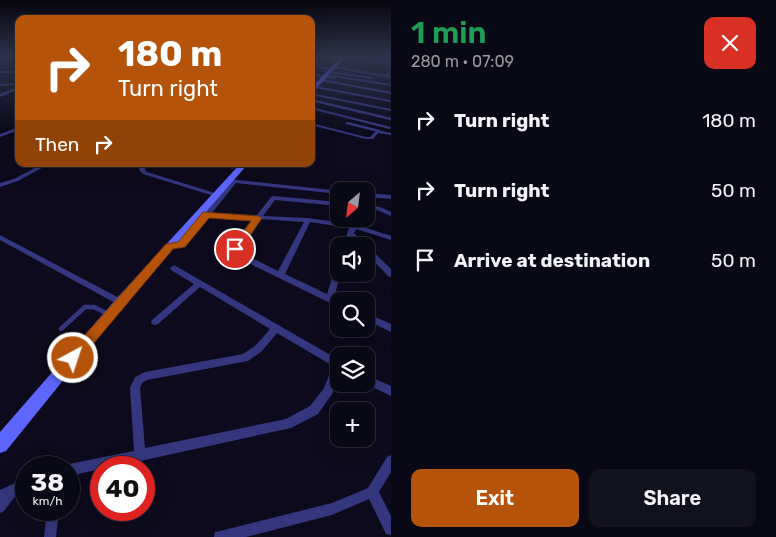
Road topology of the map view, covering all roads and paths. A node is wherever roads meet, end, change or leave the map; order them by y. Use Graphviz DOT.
graph roads {
  1 [pos="321,82"];
  2 [pos="373,82"];
  3 [pos="0,85"];
  4 [pos="391,85"];
  5 [pos="15,86"];
  6 [pos="15,89"];
  7 [pos="15,93"];
  8 [pos="391,93"];
  9 [pos="0,99"];
  10 [pos="8,99"];
  11 [pos="315,101"];
  12 [pos="390,101"];
  13 [pos="315,109"];
  14 [pos="391,110"];
  15 [pos="391,119"];
  16 [pos="347,123"];
  17 [pos="315,125"];
  18 [pos="391,129"];
  19 [pos="15,130"];
  20 [pos="379,131"];
  21 [pos="391,134"];
  22 [pos="0,136"];
  23 [pos="40,167"];
  24 [pos="143,167"];
  25 [pos="242,167"];
  26 [pos="232,181"];
  27 [pos="0,186"];
  28 [pos="330,191"];
  29 [pos="216,195"];
  30 [pos="375,196"];
  31 [pos="391,197"];
  32 [pos="330,203"];
  33 [pos="375,208"];
  34 [pos="203,214"];
  35 [pos="391,214"];
  36 [pos="258,218"];
  37 [pos="308,220"];
  38 [pos="351,230"];
  39 [pos="349,237"];
  40 [pos="356,237"];
  41 [pos="0,238"];
  42 [pos="391,238"];
  43 [pos="375,256"];
  44 [pos="388,266"];
  45 [pos="174,268"];
  46 [pos="391,274"];
  47 [pos="280,275"];
  48 [pos="335,282"];
  49 [pos="200,283"];
  50 [pos="329,299"];
  51 [pos="120,302"];
  52 [pos="110,315"];
  53 [pos="375,319"];
  54 [pos="155,322"];
  55 [pos="391,325"];
  56 [pos="276,328"];
  57 [pos="61,329"];
  58 [pos="330,359"];
  59 [pos="375,383"];
  60 [pos="330,386"];
  61 [pos="391,391"];
  62 [pos="0,445"];
  63 [pos="140,455"];
  64 [pos="391,461"];
  65 [pos="80,468"];
  66 [pos="14,488"];
  67 [pos="372,492"];
  68 [pos="0,496"];
  69 [pos="0,507"];
  70 [pos="52,521"];
  71 [pos="391,529"];
  72 [pos="50,537"];
  73 [pos="220,537"];
  1 -- 8 [label="street"];
  1 -- 12 [label="street"];
  1 -- 14 [label="street"];
  2 -- 4 [label="street"];
  3 -- 5 [label="street"];
  6 -- 9 [label="street"];
  7 -- 9 [label="street"];
  9 -- 10 [label="street"];
  11 -- 15 [label="lane"];
  13 -- 18 [label="street"];
  16 -- 20 [label="lane"];
  17 -- 20 [label="street"];
  19 -- 22 [label="street"];
  20 -- 21 [label="street"];
  23 -- 27 [label="street"];
  24 -- 29 [label="street"];
  25 -- 26 [label="street"];
  26 -- 28 [label="street"];
  26 -- 29 [label="street"];
  26 -- 34 [label="street"];
  29 -- 34 [label="street"];
  30 -- 31 [label="street"];
  32 -- 36 [label="street"];
  33 -- 35 [label="street"];
  34 -- 36 [label="street"];
  34 -- 51 [label="street"];
  36 -- 37 [label="street"];
  36 -- 47 [label="street"];
  37 -- 38 [label="street"];
  37 -- 47 [label="street"];
  38 -- 39 [label="street"];
  38 -- 40 [label="street"];
  38 -- 42 [label="street"];
  41 -- 51 [label="street"];
  43 -- 44 [label="street"];
  44 -- 46 [label="street"];
  45 -- 49 [label="street"];
  47 -- 50 [label="street"];
  48 -- 50 [label="street"];
  49 -- 54 [label="street"];
  49 -- 56 [label="street"];
  51 -- 52 [label="street"];
  52 -- 57 [label="lane"];
  52 -- 62 [label="street"];
  53 -- 55 [label="street"];
  56 -- 58 [label="street"];
  56 -- 63 [label="street"];
  59 -- 61 [label="street"];
  60 -- 63 [label="street"];
  63 -- 65 [label="street"];
  64 -- 67 [label="street"];
  66 -- 68 [label="street"];
  66 -- 69 [label="street"];
  67 -- 71 [label="street"];
  67 -- 73 [label="street"];
  70 -- 72 [label="street"];
}
